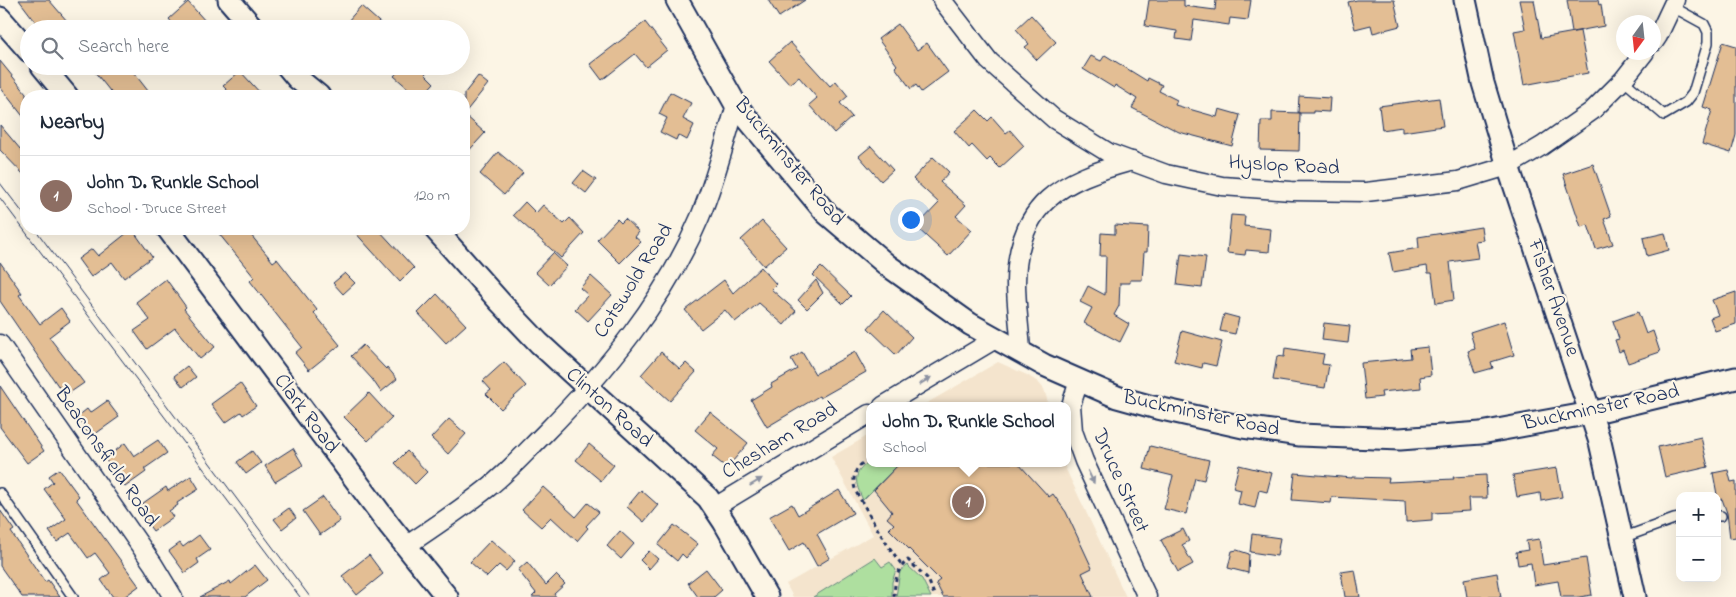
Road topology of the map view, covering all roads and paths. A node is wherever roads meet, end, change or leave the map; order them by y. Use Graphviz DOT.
graph roads {
  1 [pos="229,0"];
  2 [pos="677,0"];
  3 [pos="942,0"];
  4 [pos="1465,0"];
  5 [pos="1674,3"];
  6 [pos="0,18"];
  7 [pos="246,20"];
  8 [pos="1661,30"];
  9 [pos="20,41"];
  10 [pos="1639,60"];
  11 [pos="50,75"];
  12 [pos="294,75"];
  13 [pos="1623,80"];
  14 [pos="62,90"];
  15 [pos="312,90"];
  16 [pos="736,105"];
  17 [pos="1132,161"];
  18 [pos="1508,166"];
  19 [pos="173,235"];
  20 [pos="440,235"];
  21 [pos="997,338"];
  22 [pos="0,344"];
  23 [pos="1021,352"];
  24 [pos="1736,378"];
  25 [pos="1079,380"];
  26 [pos="587,389"];
  27 [pos="890,402"];
  28 [pos="1591,413"];
  29 [pos="866,416"];
  30 [pos="866,461"];
  31 [pos="0,492"];
  32 [pos="714,507"];
  33 [pos="1676,519"];
  34 [pos="1622,538"];
  35 [pos="406,546"];
  36 [pos="902,565"];
  37 [pos="73,597"];
  38 [pos="173,597"];
  39 [pos="447,597"];
  40 [pos="767,597"];
  41 [pos="894,597"];
  42 [pos="935,597"];
  43 [pos="1147,597"];
  44 [pos="1635,597"];
  1 -- 7 [label="street"];
  2 -- 16 [label="street, Buckminster Road"];
  3 -- 17 [label="street, Hyslop Road"];
  4 -- 18 [label="street, Fisher Avenue"];
  5 -- 8 [label="street"];
  5 -- 13 [label="lane"];
  6 -- 9 [label="street"];
  10 -- 13 [label="street, Hyslop Road"];
  11 -- 14 [label="street"];
  12 -- 15 [label="street"];
  13 -- 18 [label="street, Hyslop Road"];
  16 -- 21 [label="street, Buckminster Road"];
  16 -- 26 [label="street, Cotswold Road"];
  17 -- 18 [label="street, Hyslop Road"];
  17 -- 23 [label="street"];
  18 -- 28 [label="street, Fisher Avenue"];
  19 -- 35 [label="street, Clark Road"];
  20 -- 26 [label="street, Clinton Road"];
  21 -- 23 [label="street, Buckminster Road"];
  27 -- 21 [label="street, one-way"];
  22 -- 38 [label="street, Beaconsfield Road"];
  23 -- 25 [label="street, Buckminster Road"];
  24 -- 28 [label="street, Buckminster Road"];
  25 -- 28 [label="street, Buckminster Road"];
  25 -- 43 [label="street, Druce Street, one-way"];
  26 -- 32 [label="street, Clinton Road"];
  26 -- 35 [label="street, Cotswold Road"];
  28 -- 34 [label="street, Fisher Avenue"];
  32 -- 29 [label="street, Chesham Road, one-way"];
  30 -- 36 [label="path"];
  31 -- 37 [label="lane"];
  32 -- 40 [label="street, Clinton Road"];
  33 -- 34 [label="lane"];
  34 -- 44 [label="street, Fisher Avenue"];
  35 -- 39 [label="street, Clark Road"];
  36 -- 41 [label="path"];
  36 -- 42 [label="path"];
}
